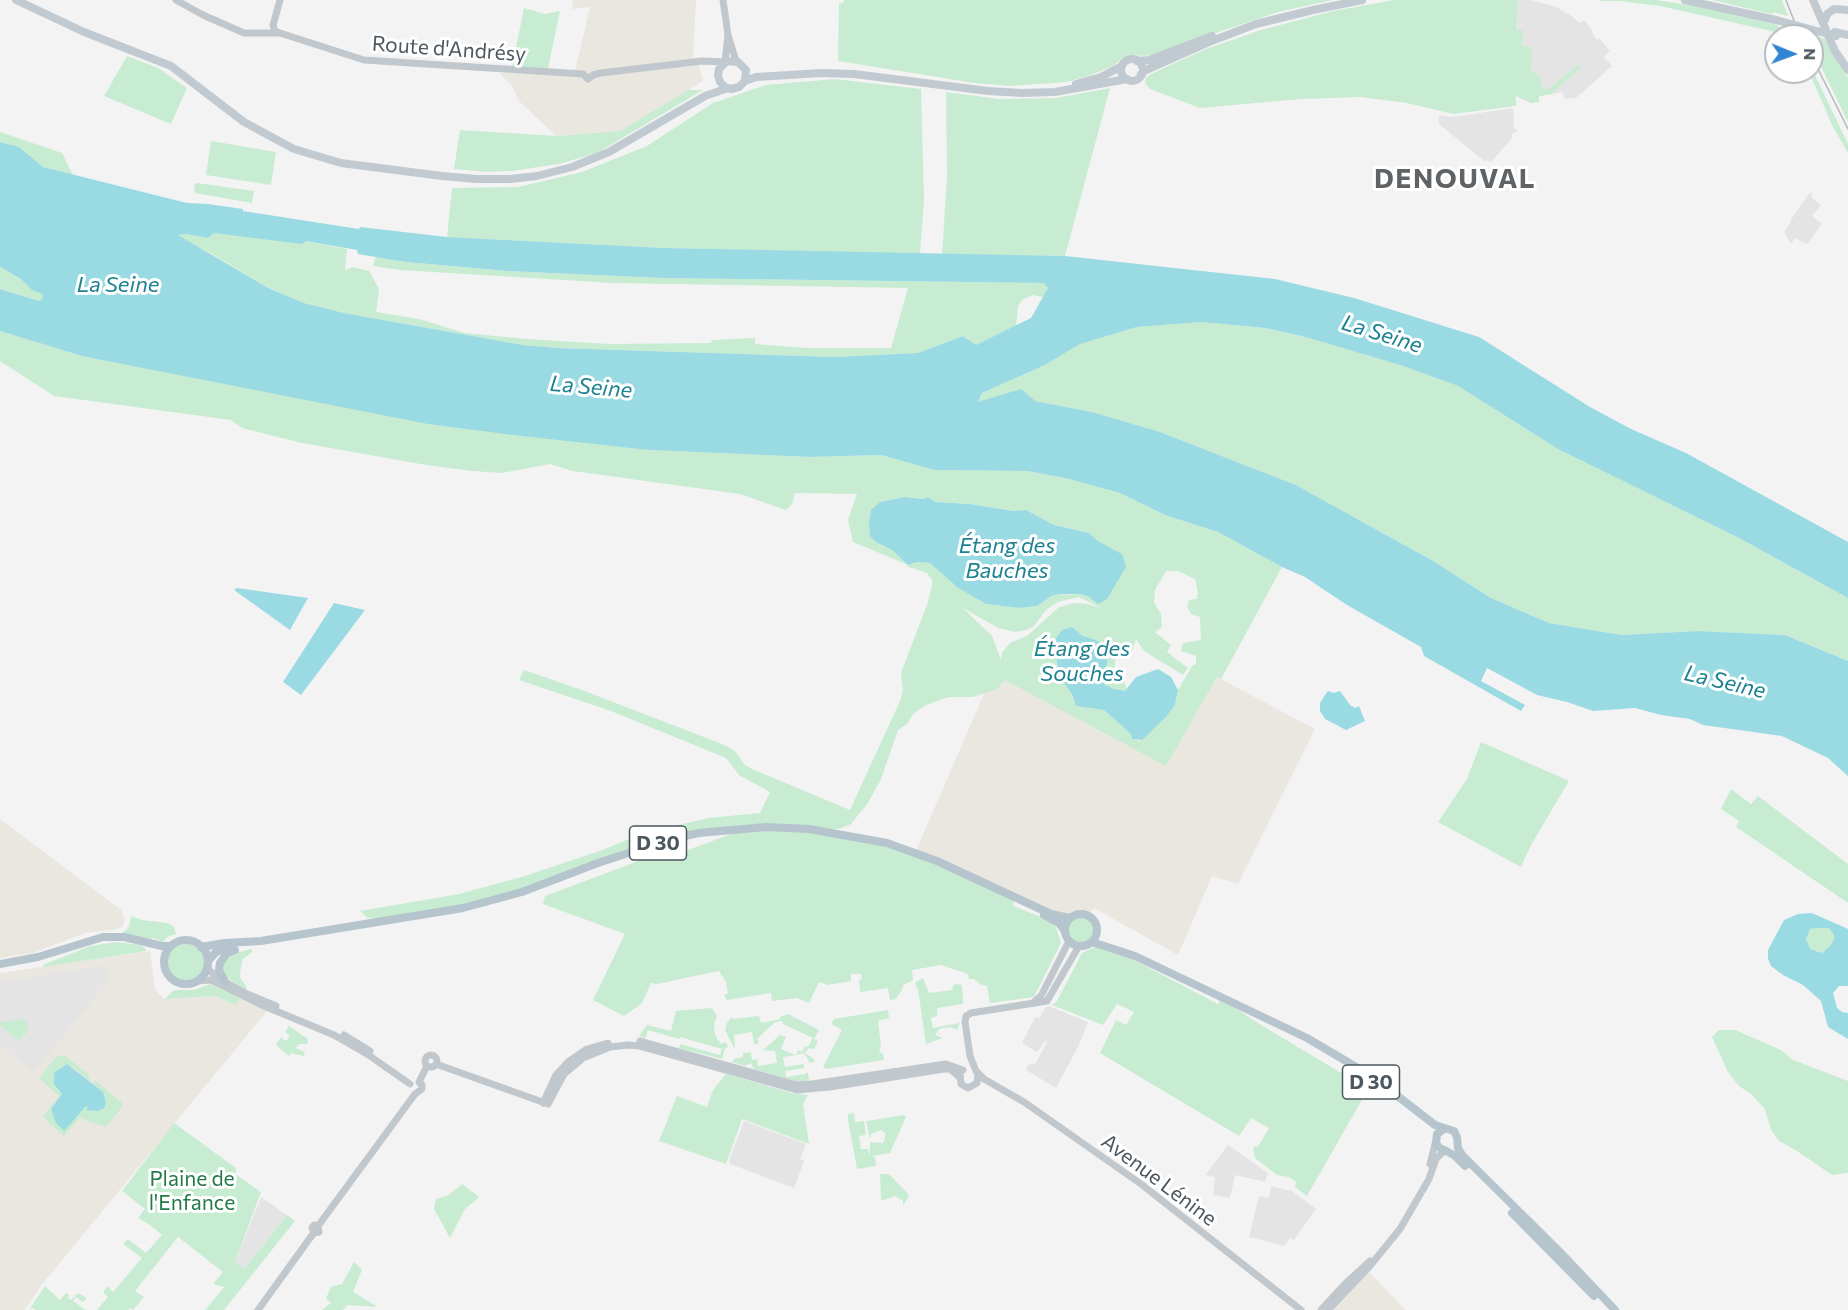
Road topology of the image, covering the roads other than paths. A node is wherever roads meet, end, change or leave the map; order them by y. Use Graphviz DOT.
graph roads {
  1 [pos="8,0"];
  2 [pos="16,0"];
  3 [pos="176,0"];
  4 [pos="280,0"];
  5 [pos="723,0"];
  6 [pos="1347,0"];
  7 [pos="1362,0"];
  8 [pos="1685,0"];
  9 [pos="1702,0"];
  10 [pos="1815,0"];
  11 [pos="1848,10"];
  12 [pos="1776,18"];
  13 [pos="1824,20"];
  14 [pos="280,33"];
  15 [pos="728,35"];
  16 [pos="1848,37"];
  17 [pos="128,50"];
  18 [pos="736,61"];
  19 [pos="1137,61"];
  20 [pos="706,62"];
  21 [pos="725,62"];
  22 [pos="1848,63"];
  23 [pos="1122,66"];
  24 [pos="745,69"];
  25 [pos="1848,70"];
  26 [pos="1141,74"];
  27 [pos="718,76"];
  28 [pos="1127,79"];
  29 [pos="745,81"];
  30 [pos="728,88"];
  31 [pos="705,96"];
  32 [pos="937,861"];
  33 [pos="1069,918"];
  34 [pos="1064,930"];
  35 [pos="1097,932"];
  36 [pos="130,938"];
  37 [pos="261,941"];
  38 [pos="1069,941"];
  39 [pos="1092,942"];
  40 [pos="171,946"];
  41 [pos="243,946"];
  42 [pos="1079,946"];
  43 [pos="201,947"];
  44 [pos="1135,956"];
  45 [pos="164,960"];
  46 [pos="208,963"];
  47 [pos="0,964"];
  48 [pos="197,981"];
  49 [pos="225,982"];
  50 [pos="1033,1003"];
  51 [pos="272,1007"];
  52 [pos="318,1025"];
  53 [pos="1281,1027"];
  54 [pos="970,1056"];
  55 [pos="963,1072"];
  56 [pos="977,1072"];
  57 [pos="414,1083"];
  58 [pos="991,1084"];
  59 [pos="976,1085"];
  60 [pos="415,1094"];
  61 [pos="1444,1129"];
  62 [pos="1436,1139"];
  63 [pos="1456,1144"];
  64 [pos="1445,1150"];
  65 [pos="1425,1185"];
  66 [pos="1377,1257"];
  67 [pos="258,1310"];
  68 [pos="1301,1310"];
  69 [pos="1321,1310"];
  70 [pos="1328,1310"];
  71 [pos="1608,1310"];
  72 [pos="1615,1310"];
  1 -- 17 [label="main road"];
  2 -- 17 [label="main road"];
  3 -- 14 [label="street, Route d'Andrésy"];
  4 -- 14 [label="street"];
  5 -- 15 [label="street"];
  6 -- 19 [label="main road"];
  7 -- 26 [label="main road"];
  8 -- 12 [label="main road"];
  9 -- 12 [label="main road"];
  10 -- 13 [label="main road"];
  10 -- 25 [label="main road"];
  11 -- 13 [label="main road"];
  12 -- 16 [label="main road, bridge"];
  13 -- 22 [label="main road"];
  14 -- 20 [label="street, Route d'Andrésy"];
  15 -- 18 [label="street"];
  15 -- 21 [label="street"];
  17 -- 31 [label="main road"];
  18 -- 21 [label="main road"];
  18 -- 24 [label="main road"];
  19 -- 23 [label="main road"];
  19 -- 26 [label="main road"];
  20 -- 21 [label="street, Route d'Andrésy"];
  20 -- 27 [label="street"];
  21 -- 27 [label="main road"];
  23 -- 24 [label="main road"];
  23 -- 28 [label="main road"];
  24 -- 29 [label="main road"];
  26 -- 28 [label="main road"];
  27 -- 30 [label="main road"];
  27 -- 31 [label="main road"];
  28 -- 29 [label="main road"];
  29 -- 30 [label="main road"];
  30 -- 31 [label="main road"];
  32 -- 33 [label="main road, D 30"];
  32 -- 34 [label="main road, D 30"];
  32 -- 37 [label="main road, D 30"];
  33 -- 34 [label="main road"];
  33 -- 35 [label="main road"];
  34 -- 38 [label="main road"];
  35 -- 39 [label="main road"];
  35 -- 44 [label="main road, D 30"];
  36 -- 40 [label="main road"];
  36 -- 45 [label="main road"];
  36 -- 47 [label="main road"];
  37 -- 41 [label="main road, D 30"];
  37 -- 43 [label="main road, D 30"];
  38 -- 42 [label="main road"];
  38 -- 50 [label="street"];
  39 -- 42 [label="main road"];
  39 -- 44 [label="main road, D 30"];
  40 -- 43 [label="main road"];
  40 -- 45 [label="main road"];
  41 -- 46 [label="main road, D 30"];
  41 -- 49 [label="main road"];
  42 -- 50 [label="street"];
  43 -- 46 [label="main road"];
  44 -- 53 [label="main road, D 30"];
  45 -- 48 [label="main road"];
  46 -- 48 [label="main road"];
  46 -- 49 [label="street"];
  48 -- 51 [label="street"];
  49 -- 51 [label="street"];
  50 -- 54 [label="street"];
  51 -- 52 [label="street"];
  51 -- 52 [label="street"];
  52 -- 57 [label="street"];
  53 -- 61 [label="main road, D 30"];
  53 -- 62 [label="main road, D 30"];
  54 -- 55 [label="street"];
  54 -- 56 [label="street"];
  55 -- 56 [label="street"];
  55 -- 57 [label="street"];
  55 -- 59 [label="street"];
  56 -- 58 [label="street, Avenue Lénine"];
  56 -- 59 [label="street"];
  57 -- 60 [label="street"];
  57 -- 60 [label="street"];
  58 -- 59 [label="street"];
  58 -- 68 [label="street, Avenue Lénine"];
  60 -- 67 [label="street"];
  61 -- 62 [label="main road"];
  61 -- 63 [label="main road"];
  62 -- 64 [label="main road"];
  62 -- 65 [label="street"];
  63 -- 64 [label="main road"];
  63 -- 72 [label="main road"];
  64 -- 65 [label="street"];
  64 -- 71 [label="main road"];
  65 -- 66 [label="street"];
  66 -- 69 [label="street"];
  66 -- 70 [label="street"];
}
